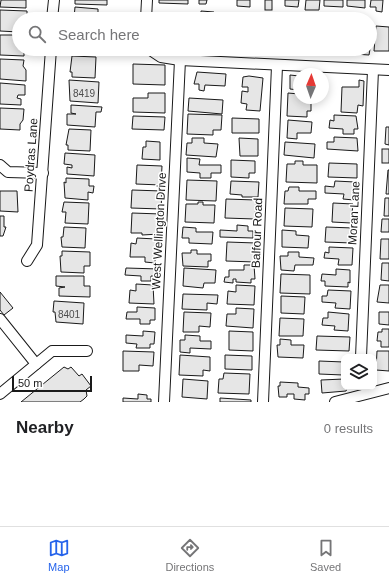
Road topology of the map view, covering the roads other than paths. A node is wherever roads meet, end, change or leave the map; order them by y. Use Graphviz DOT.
graph roads {
  1 [pos="54,0"];
  2 [pos="53,12"];
  3 [pos="50,56"];
  4 [pos="158,56"];
  5 [pos="180,60"];
  6 [pos="277,66"];
  7 [pos="373,70"];
  8 [pos="389,70"];
  9 [pos="0,165"];
  10 [pos="43,173"];
  11 [pos="27,261"];
  12 [pos="0,319"];
  13 [pos="87,351"];
  14 [pos="361,354"];
  15 [pos="36,364"];
  16 [pos="389,388"];
  17 [pos="359,391"];
  18 [pos="0,394"];
  19 [pos="164,402"];
  20 [pos="263,402"];
  21 [pos="335,402"];
  1 -- 2 [label="street"];
  3 -- 10 [label="street, Poydras Lane"];
  4 -- 5 [label="street"];
  5 -- 6 [label="street"];
  5 -- 19 [label="street, West Wellington Drive"];
  6 -- 7 [label="street"];
  6 -- 20 [label="street, Balfour Road"];
  7 -- 8 [label="street"];
  7 -- 14 [label="street, Moran Lane"];
  9 -- 10 [label="street"];
  10 -- 11 [label="street, Poydras Lane"];
  12 -- 15 [label="street"];
  13 -- 15 [label="street"];
  15 -- 18 [label="street"];
  16 -- 17 [label="street"];
  17 -- 21 [label="street"];
}
